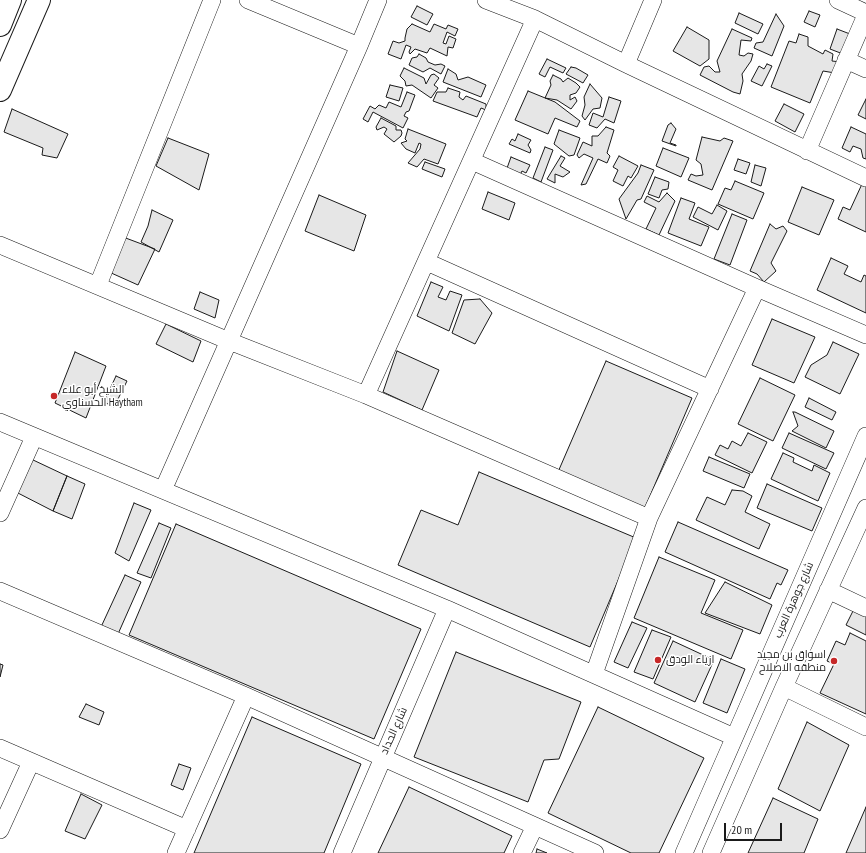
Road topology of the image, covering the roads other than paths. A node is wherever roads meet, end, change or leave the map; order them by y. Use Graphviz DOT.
graph roads {
  1 [pos="10,0"];
  2 [pos="39,0"];
  3 [pos="212,0"];
  4 [pos="248,0"];
  5 [pos="378,0"];
  6 [pos="486,0"];
  7 [pos="653,0"];
  8 [pos="838,0"];
  9 [pos="866,14"];
  10 [pos="535,19"];
  11 [pos="0,25"];
  12 [pos="359,46"];
  13 [pos="846,60"];
  14 [pos="626,64"];
  15 [pos="866,69"];
  16 [pos="0,90"];
  17 [pos="807,151"];
  18 [pos="472,162"];
  19 [pos="866,178"];
  20 [pos="0,245"];
  21 [pos="427,262"];
  22 [pos="98,285"];
  23 [pos="757,288"];
  24 [pos="866,335"];
  25 [pos="229,341"];
  26 [pos="710,389"];
  27 [pos="366,396"];
  28 [pos="0,422"];
  29 [pos="866,436"];
  30 [pos="34,437"];
  31 [pos="163,490"];
  32 [pos="866,508"];
  33 [pos="0,513"];
  34 [pos="649,518"];
  35 [pos="828,590"];
  36 [pos="0,591"];
  37 [pos="866,608"];
  38 [pos="447,609"];
  39 [pos="594,674"];
  40 [pos="784,687"];
  41 [pos="246,696"];
  42 [pos="866,727"];
  43 [pos="734,737"];
  44 [pos="0,748"];
  45 [pos="383,757"];
  46 [pos="31,762"];
  47 [pos="535,826"];
  48 [pos="187,829"];
  49 [pos="0,830"];
  50 [pos="176,853"];
  51 [pos="342,853"];
  52 [pos="522,853"];
  53 [pos="595,853"];
  54 [pos="684,853"];
  55 [pos="711,853"];
  1 -- 11 [label="street"];
  2 -- 16 [label="street"];
  3 -- 22 [label="street"];
  4 -- 12 [label="street"];
  5 -- 12 [label="street"];
  6 -- 10 [label="street"];
  7 -- 14 [label="street"];
  8 -- 9 [label="street"];
  9 -- 13 [label="street"];
  10 -- 14 [label="street"];
  10 -- 18 [label="street"];
  12 -- 25 [label="street"];
  13 -- 15 [label="street"];
  13 -- 17 [label="street"];
  14 -- 17 [label="street"];
  17 -- 19 [label="street"];
  18 -- 21 [label="street"];
  18 -- 23 [label="street"];
  20 -- 22 [label="street"];
  21 -- 26 [label="street"];
  21 -- 27 [label="street"];
  22 -- 25 [label="street"];
  23 -- 24 [label="street"];
  23 -- 26 [label="street"];
  25 -- 27 [label="street"];
  25 -- 31 [label="street"];
  26 -- 34 [label="street"];
  27 -- 34 [label="street"];
  28 -- 30 [label="street"];
  29 -- 43 [label="street, شارع جوهرة العرب"];
  30 -- 31 [label="street"];
  30 -- 33 [label="street"];
  31 -- 38 [label="street"];
  32 -- 35 [label="street"];
  34 -- 39 [label="street"];
  35 -- 37 [label="street"];
  35 -- 40 [label="street"];
  36 -- 41 [label="street"];
  38 -- 39 [label="street"];
  38 -- 45 [label="street, شارع الحداد"];
  39 -- 43 [label="street"];
  40 -- 42 [label="street"];
  40 -- 55 [label="street"];
  41 -- 45 [label="street"];
  41 -- 48 [label="street"];
  43 -- 54 [label="street, شارع جوهرة العرب"];
  44 -- 46 [label="street"];
  45 -- 47 [label="street"];
  45 -- 51 [label="street, شارع الحداد"];
  46 -- 48 [label="street"];
  46 -- 49 [label="street"];
  47 -- 52 [label="street"];
  47 -- 53 [label="street"];
  48 -- 50 [label="street"];
}
